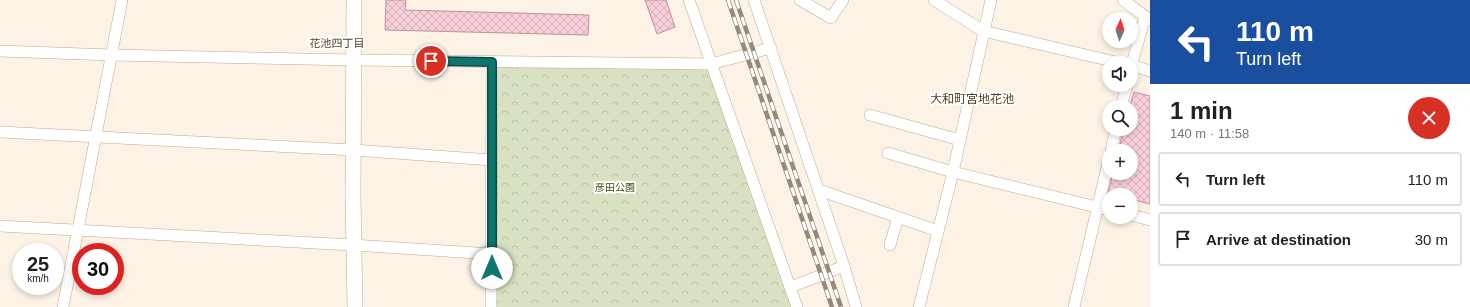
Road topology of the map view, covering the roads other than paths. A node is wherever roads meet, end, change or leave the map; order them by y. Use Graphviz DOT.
graph roads {
  1 [pos="122,0"];
  2 [pos="354,0"];
  3 [pos="689,0"];
  4 [pos="800,0"];
  5 [pos="843,0"];
  6 [pos="934,0"];
  7 [pos="991,0"];
  8 [pos="1124,0"];
  9 [pos="755,1"];
  10 [pos="1148,19"];
  11 [pos="983,31"];
  12 [pos="771,48"];
  13 [pos="0,51"];
  14 [pos="111,55"];
  15 [pos="1135,56"];
  16 [pos="1102,59"];
  17 [pos="354,60"];
  18 [pos="492,62"];
  19 [pos="711,64"];
  20 [pos="1138,67"];
  21 [pos="1150,70"];
  22 [pos="870,115"];
  23 [pos="0,132"];
  24 [pos="96,136"];
  25 [pos="960,140"];
  26 [pos="353,150"];
  27 [pos="888,153"];
  28 [pos="492,160"];
  29 [pos="953,172"];
  30 [pos="1104,180"];
  31 [pos="819,190"];
  32 [pos="1098,207"];
  33 [pos="1102,208"];
  34 [pos="898,217"];
  35 [pos="1138,217"];
  36 [pos="1150,220"];
  37 [pos="0,226"];
  38 [pos="78,231"];
  39 [pos="938,231"];
  40 [pos="354,245"];
  41 [pos="890,245"];
  42 [pos="492,254"];
  43 [pos="844,266"];
  44 [pos="791,287"];
  45 [pos="63,307"];
  46 [pos="355,307"];
  47 [pos="491,307"];
  48 [pos="798,307"];
  49 [pos="856,307"];
  50 [pos="919,307"];
  51 [pos="1074,307"];
  1 -- 14 [label="street"];
  2 -- 17 [label="street"];
  3 -- 19 [label="street"];
  4 -- 5 [label="street"];
  6 -- 11 [label="street"];
  7 -- 11 [label="street"];
  8 -- 10 [label="street"];
  9 -- 12 [label="street"];
  10 -- 15 [label="street"];
  11 -- 16 [label="street"];
  11 -- 25 [label="street"];
  12 -- 19 [label="street"];
  12 -- 31 [label="street"];
  13 -- 14 [label="street"];
  14 -- 17 [label="street"];
  14 -- 24 [label="street"];
  17 -- 18 [label="street"];
  17 -- 26 [label="street"];
  18 -- 19 [label="street"];
  18 -- 28 [label="street"];
  19 -- 44 [label="street"];
  20 -- 21 [label="street"];
  22 -- 25 [label="street"];
  23 -- 24 [label="street"];
  24 -- 26 [label="street"];
  24 -- 38 [label="street"];
  25 -- 29 [label="street"];
  26 -- 28 [label="street"];
  26 -- 40 [label="street"];
  27 -- 29 [label="street"];
  28 -- 42 [label="street"];
  29 -- 32 [label="street"];
  29 -- 39 [label="street"];
  30 -- 32 [label="street"];
  31 -- 34 [label="street"];
  31 -- 43 [label="street"];
  32 -- 33 [label="street"];
  32 -- 51 [label="street"];
  34 -- 39 [label="street"];
  34 -- 41 [label="street"];
  35 -- 36 [label="street"];
  37 -- 38 [label="street"];
  38 -- 40 [label="street"];
  38 -- 45 [label="street"];
  39 -- 50 [label="street"];
  40 -- 42 [label="street"];
  40 -- 46 [label="street"];
  42 -- 47 [label="street"];
  43 -- 44 [label="street"];
  43 -- 49 [label="street"];
  44 -- 48 [label="street"];
}
